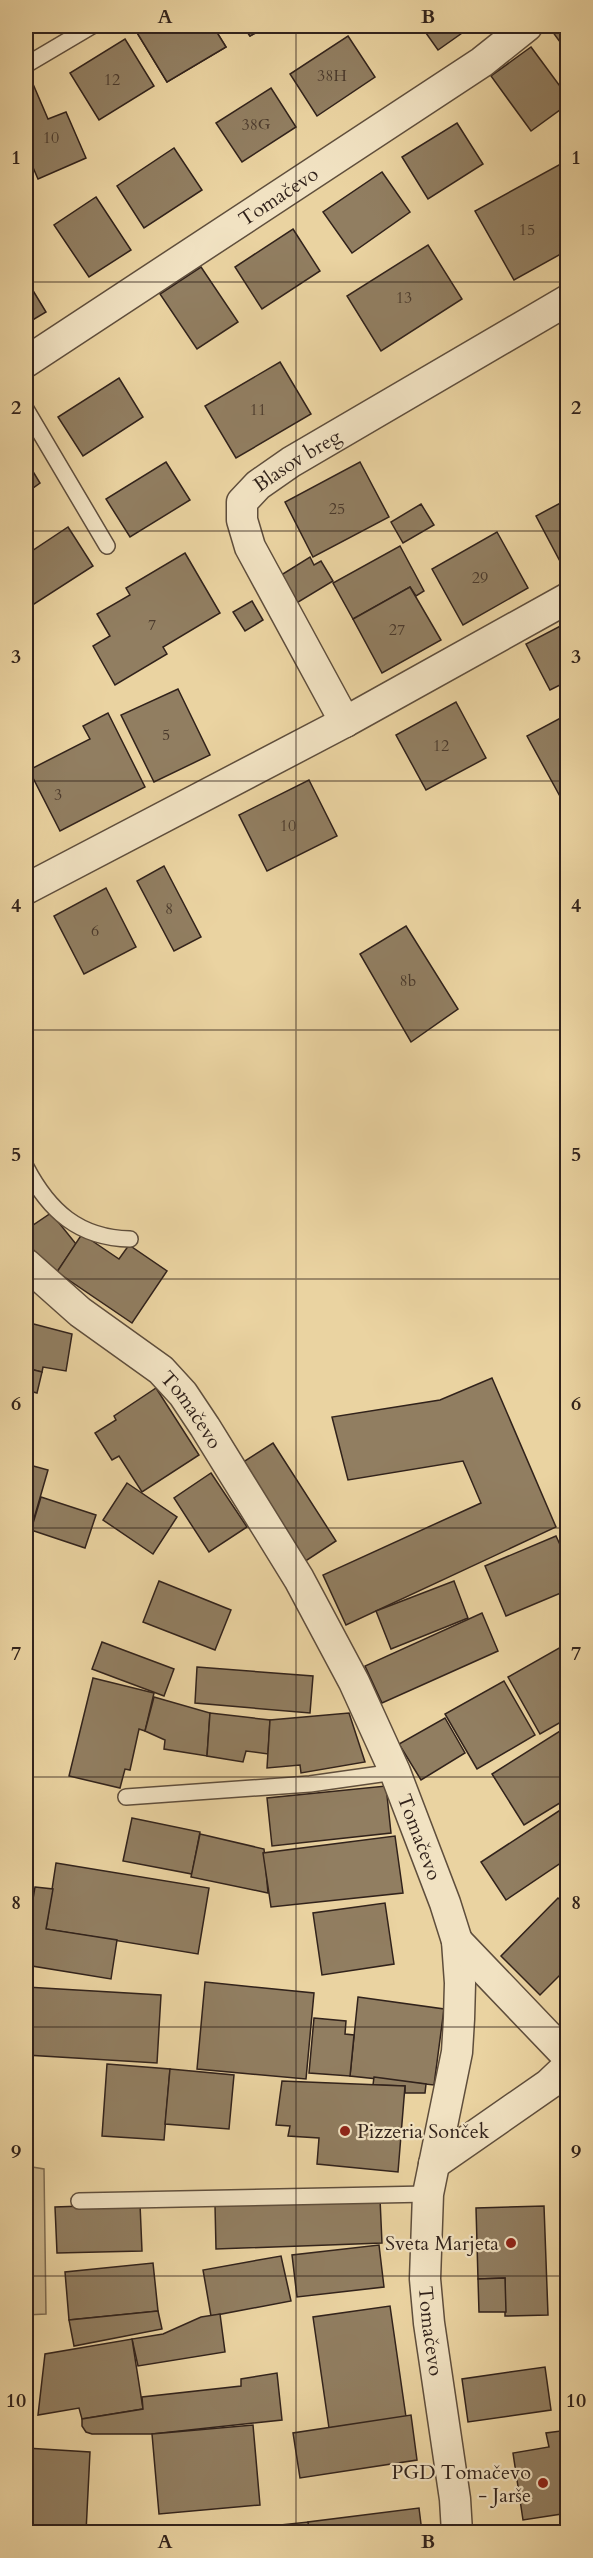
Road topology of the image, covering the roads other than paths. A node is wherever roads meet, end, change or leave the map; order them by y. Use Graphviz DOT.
graph roads {
  1 [pos="92,26"];
  2 [pos="527,26"];
  3 [pos="26,65"];
  4 [pos="567,300"];
  5 [pos="26,362"];
  6 [pos="26,409"];
  7 [pos="107,546"];
  8 [pos="567,598"];
  9 [pos="345,723"];
  10 [pos="26,889"];
  11 [pos="26,1167"];
  12 [pos="130,1239"];
  13 [pos="26,1264"];
  14 [pos="395,1772"];
  15 [pos="126,1797"];
  16 [pos="457,1941"];
  17 [pos="567,2057"];
  18 [pos="567,2066"];
  19 [pos="434,2164"];
  20 [pos="428,2194"];
  21 [pos="79,2200"];
  22 [pos="457,2532"];
  1 -- 3 [label="lane"];
  2 -- 5 [label="street, Tomačevo"];
  4 -- 9 [label="street, Blasov breg"];
  6 -- 7 [label="lane"];
  8 -- 9 [label="street"];
  9 -- 10 [label="street"];
  11 -- 12 [label="lane"];
  13 -- 14 [label="street, Tomačevo"];
  14 -- 15 [label="lane"];
  14 -- 16 [label="street, Tomačevo"];
  16 -- 17 [label="street"];
  16 -- 19 [label="street, Tomačevo"];
  18 -- 19 [label="street"];
  19 -- 20 [label="street, Tomačevo"];
  20 -- 21 [label="lane"];
  20 -- 22 [label="street, Tomačevo"];
}
